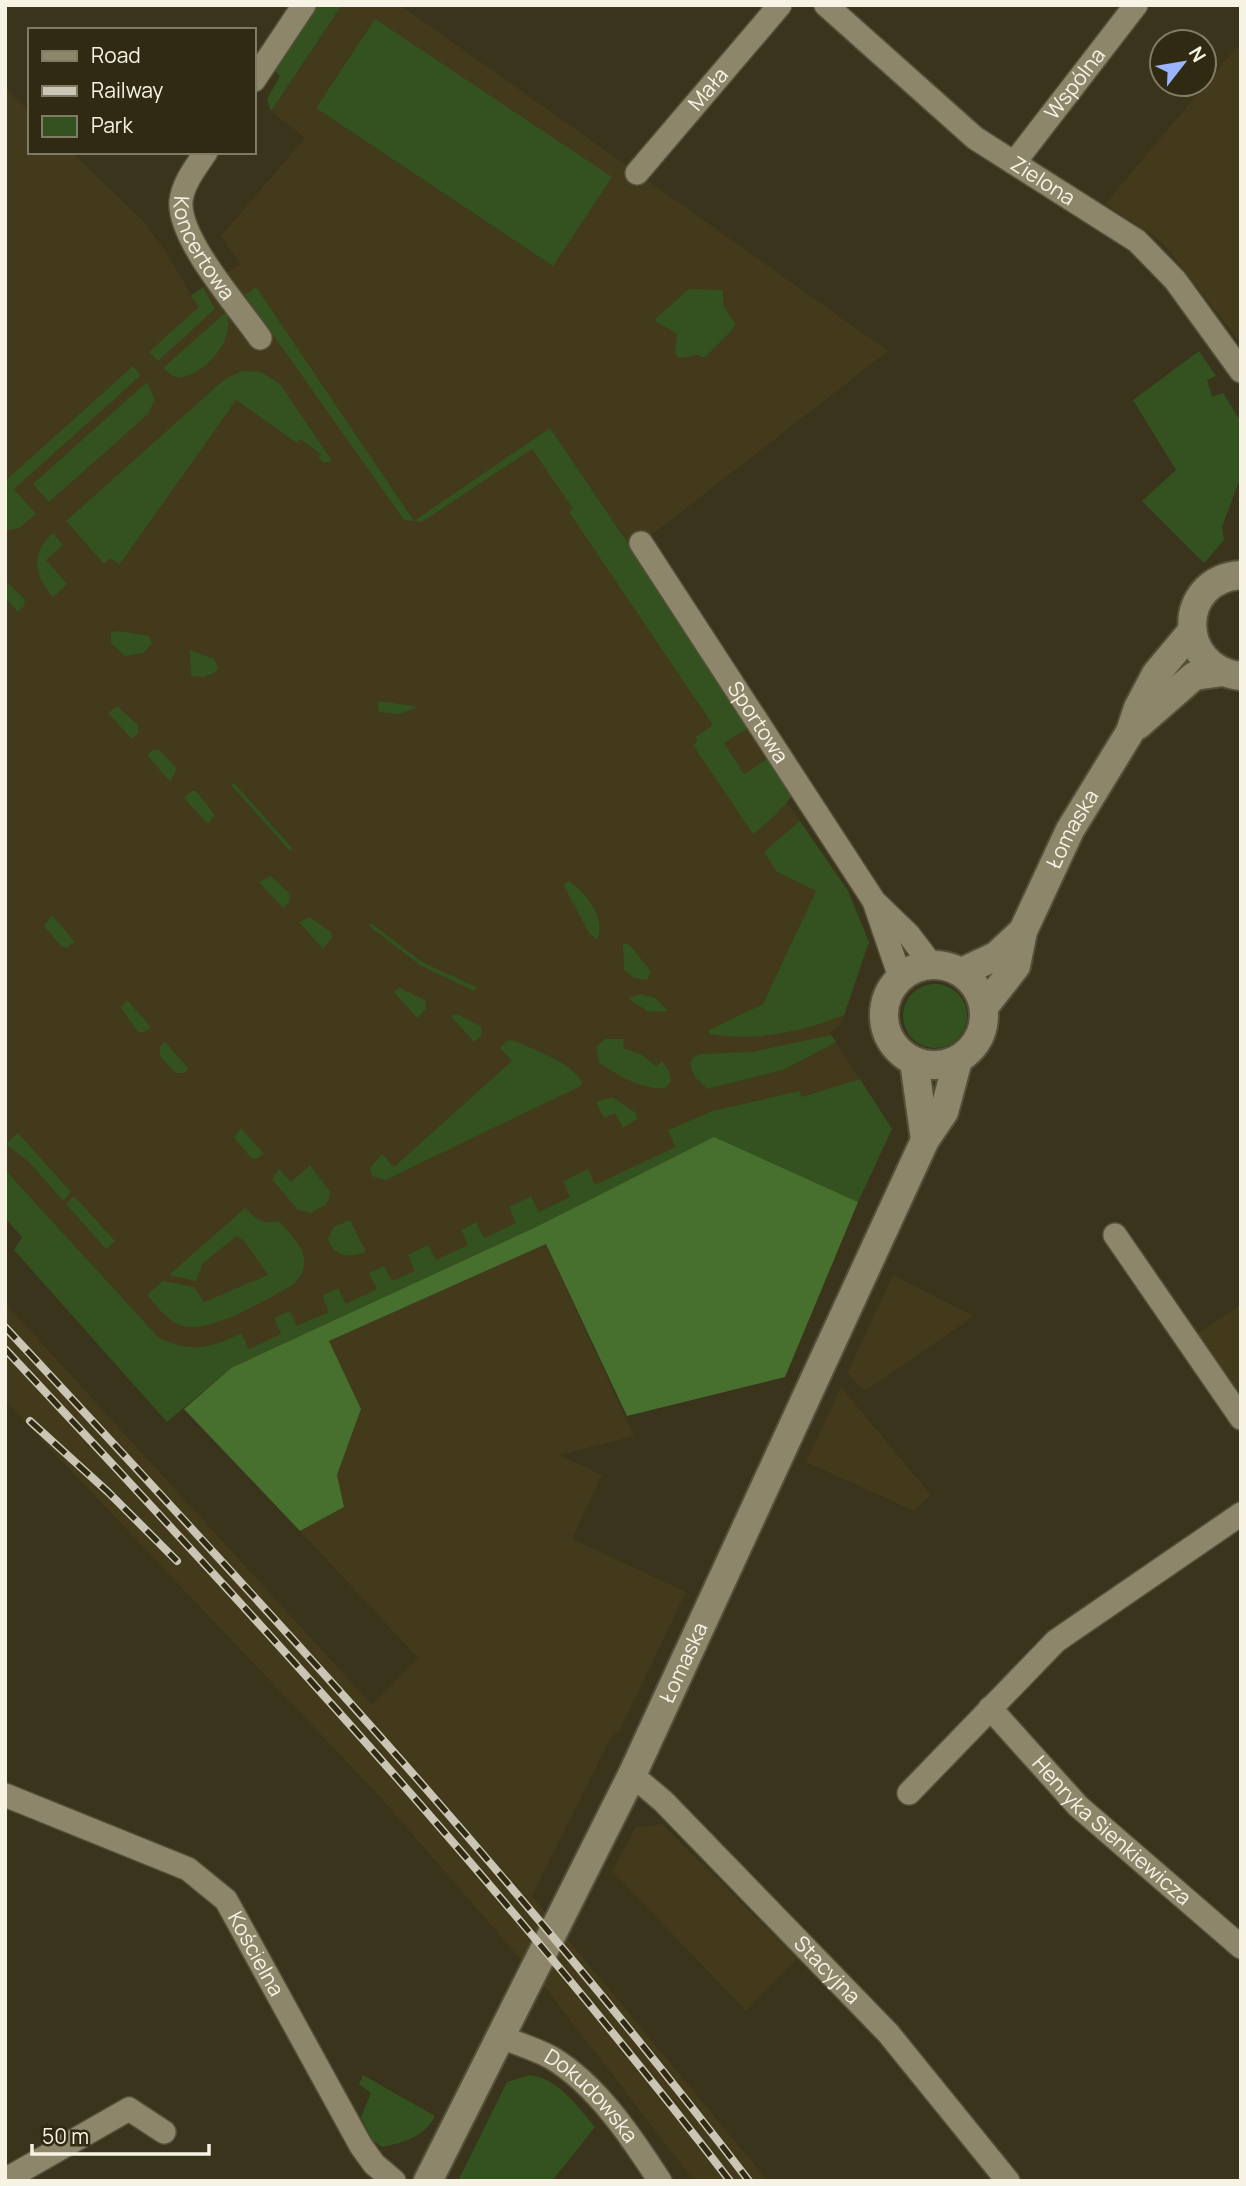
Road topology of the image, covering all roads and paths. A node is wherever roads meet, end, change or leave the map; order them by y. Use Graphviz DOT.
graph roads {
  1 [pos="304,5"];
  2 [pos="780,5"];
  3 [pos="826,5"];
  4 [pos="1136,5"];
  5 [pos="256,77"];
  6 [pos="204,154"];
  7 [pos="1014,163"];
  8 [pos="637,173"];
  9 [pos="260,338"];
  10 [pos="1241,371"];
  11 [pos="641,543"];
  12 [pos="1241,561"];
  13 [pos="1229,578"];
  14 [pos="1192,631"];
  15 [pos="1232,674"];
  16 [pos="1130,732"];
  17 [pos="874,901"];
  18 [pos="1023,931"];
  19 [pos="931,964"];
  20 [pos="961,972"];
  21 [pos="901,977"];
  22 [pos="984,1007"];
  23 [pos="957,1060"];
  24 [pos="914,1061"];
  25 [pos="925,1140"];
  26 [pos="1115,1235"];
  27 [pos="1241,1418"];
  28 [pos="1241,1514"];
  29 [pos="990,1708"];
  30 [pos="632,1775"];
  31 [pos="909,1793"];
  32 [pos="5,1795"];
  33 [pos="1241,1947"];
  34 [pos="501,2038"];
  35 [pos="164,2132"];
  36 [pos="5,2180"];
  37 [pos="394,2181"];
  38 [pos="428,2181"];
  39 [pos="660,2181"];
  40 [pos="1008,2181"];
  1 -- 5 [label="street"];
  2 -- 8 [label="street, Mała"];
  3 -- 7 [label="street, Zielona"];
  4 -- 7 [label="street, Wspólna"];
  6 -- 9 [label="street, Koncertowa"];
  7 -- 10 [label="street, Zielona"];
  11 -- 17 [label="street, Sportowa"];
  12 -- 13 [label="street, Łomaska"];
  13 -- 14 [label="street, Łomaska"];
  14 -- 15 [label="street, Łomaska"];
  14 -- 16 [label="street, Łomaska"];
  15 -- 16 [label="street, Łomaska"];
  16 -- 18 [label="street, Łomaska"];
  17 -- 19 [label="street, Sportowa"];
  17 -- 21 [label="street, Sportowa"];
  18 -- 20 [label="street, Łomaska"];
  18 -- 22 [label="street, Łomaska"];
  19 -- 20 [label="street"];
  19 -- 21 [label="street"];
  20 -- 22 [label="street"];
  21 -- 24 [label="street"];
  22 -- 23 [label="street"];
  23 -- 24 [label="street"];
  23 -- 25 [label="street, Łomaska"];
  24 -- 25 [label="street"];
  25 -- 30 [label="street, Łomaska"];
  26 -- 27 [label="street"];
  28 -- 29 [label="street"];
  29 -- 31 [label="street"];
  29 -- 33 [label="street, Henryka Sienkiewicza"];
  30 -- 34 [label="street, Łomaska"];
  30 -- 40 [label="street, Stacyjna"];
  32 -- 37 [label="street, Kościelna"];
  34 -- 38 [label="street, Łomaska"];
  34 -- 39 [label="street, Dokudowska"];
  35 -- 36 [label="street"];
}
